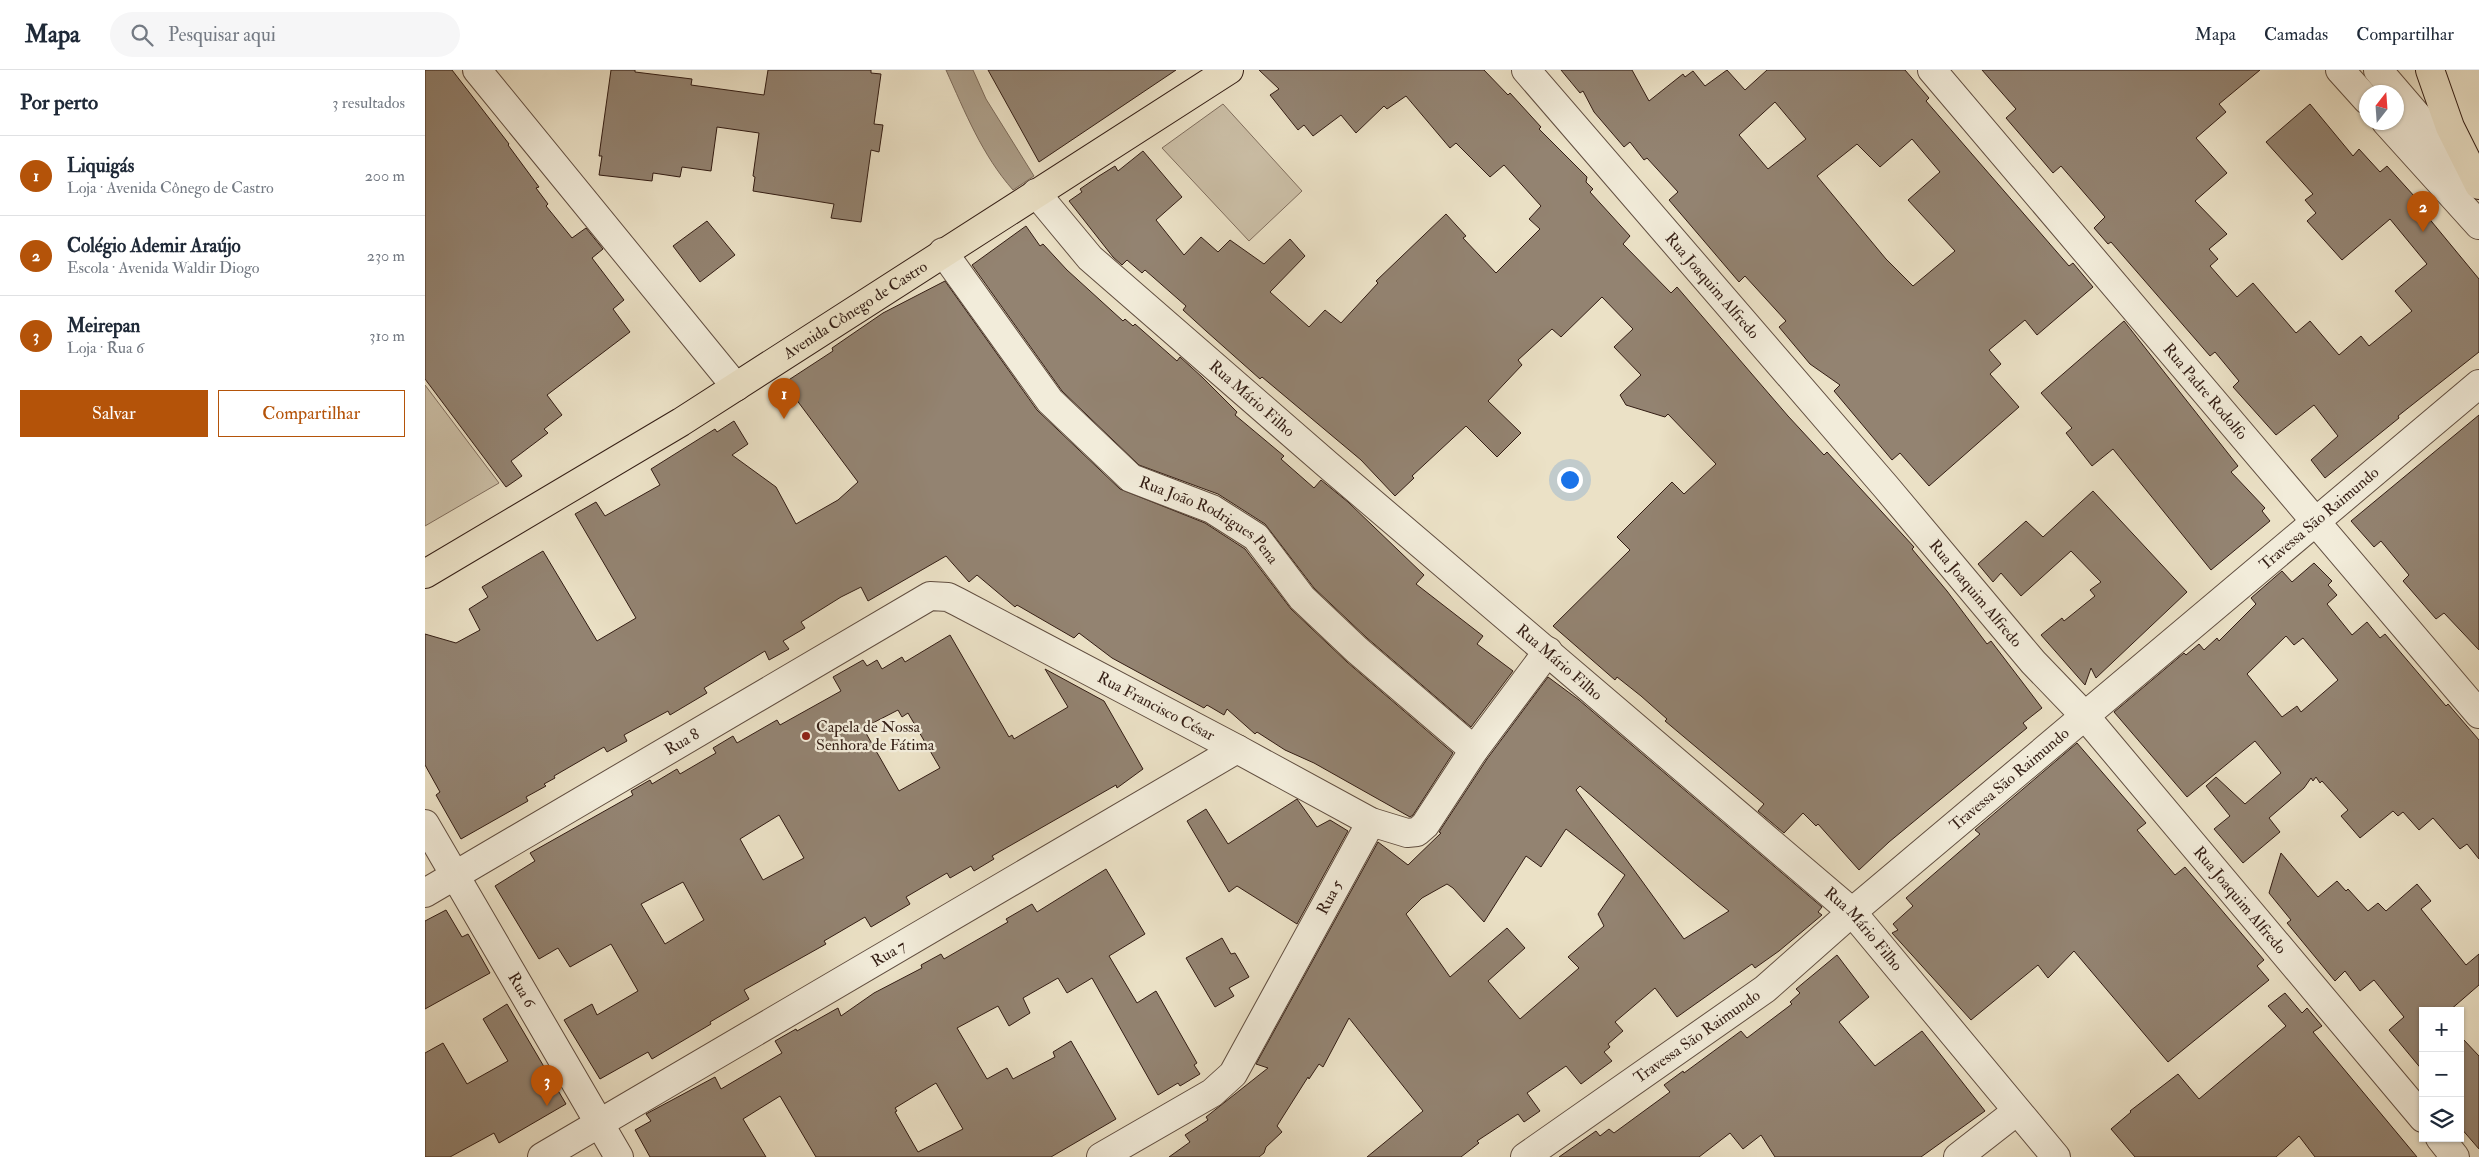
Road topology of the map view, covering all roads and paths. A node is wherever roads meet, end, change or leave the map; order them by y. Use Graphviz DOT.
graph roads {
  1 [pos="477,70"];
  2 [pos="1229,70"];
  3 [pos="1526,70"];
  4 [pos="1932,70"];
  5 [pos="2340,70"];
  6 [pos="2378,70"];
  7 [pos="2430,70"];
  8 [pos="2359,91"];
  9 [pos="2393,130"];
  10 [pos="2479,186"];
  11 [pos="1036,193"];
  12 [pos="2479,225"];
  13 [pos="943,252"];
  14 [pos="2479,384"];
  15 [pos="736,387"];
  16 [pos="2317,522"];
  17 [pos="425,574"];
  18 [pos="938,595"];
  19 [pos="1548,651"];
  20 [pos="2479,714"];
  21 [pos="2085,716"];
  22 [pos="1237,749"];
  23 [pos="1474,750"];
  24 [pos="1371,822"];
  25 [pos="425,824"];
  26 [pos="455,876"];
  27 [pos="425,893"];
  28 [pos="1851,912"];
  29 [pos="2017,1111"];
  30 [pos="2419,1113"];
  31 [pos="599,1124"];
  32 [pos="2442,1142"];
  33 [pos="542,1157"];
  34 [pos="619,1157"];
  35 [pos="1101,1157"];
  36 [pos="1525,1157"];
  37 [pos="1958,1157"];
  38 [pos="2056,1157"];
  39 [pos="2455,1157"];
  1 -- 15 [label="street"];
  2 -- 11 [label="main road, Avenida Cônego de Castro"];
  3 -- 21 [label="street, Rua Joaquim Alfredo"];
  4 -- 16 [label="street, Rua Padre Rodolfo"];
  5 -- 8 [label="street"];
  6 -- 10 [label="street"];
  7 -- 10 [label="main road"];
  9 -- 12 [label="street"];
  11 -- 13 [label="main road, Avenida Cônego de Castro"];
  11 -- 19 [label="street, Rua Mário Filho"];
  13 -- 15 [label="main road, Avenida Cônego de Castro"];
  13 -- 23 [label="street, Rua João Rodrigues Pena"];
  14 -- 16 [label="street, Travessa São Raimundo"];
  15 -- 17 [label="main road, Avenida Cônego de Castro"];
  16 -- 20 [label="street, Rua Padre Rodolfo"];
  16 -- 21 [label="street, Travessa São Raimundo"];
  18 -- 22 [label="street, Rua Francisco César"];
  18 -- 26 [label="street, Rua 8"];
  19 -- 23 [label="street"];
  19 -- 28 [label="street, Rua Mário Filho"];
  21 -- 28 [label="street, Travessa São Raimundo"];
  21 -- 30 [label="street, Rua Joaquim Alfredo"];
  22 -- 24 [label="street, Rua Francisco César"];
  22 -- 31 [label="street, Rua 7"];
  23 -- 24 [label="street"];
  24 -- 35 [label="street, Rua 5"];
  25 -- 26 [label="street, Rua 6"];
  26 -- 27 [label="street, Rua 8"];
  26 -- 31 [label="street, Rua 6"];
  28 -- 29 [label="street, Rua Mário Filho"];
  28 -- 36 [label="street, Travessa São Raimundo"];
  29 -- 37 [label="street"];
  29 -- 38 [label="street, Rua Mário Filho"];
  31 -- 33 [label="street, Rua 7"];
  31 -- 34 [label="street, Rua 6"];
  32 -- 39 [label="street"];
}
